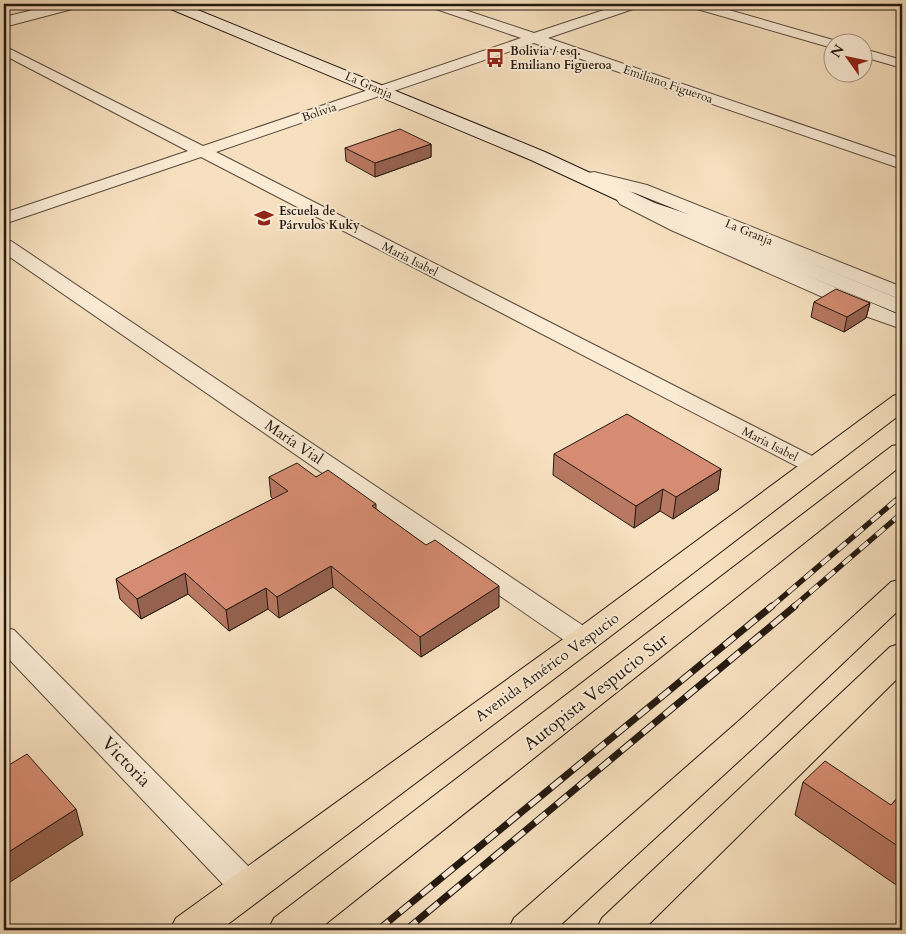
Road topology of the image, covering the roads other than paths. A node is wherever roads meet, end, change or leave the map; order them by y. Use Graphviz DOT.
graph roads {
  1 [pos="76,4"];
  2 [pos="171,4"];
  3 [pos="435,4"];
  4 [pos="634,4"];
  5 [pos="695,4"];
  6 [pos="4,22"];
  7 [pos="534,39"];
  8 [pos="824,41"];
  9 [pos="4,50"];
  10 [pos="874,56"];
  11 [pos="902,64"];
  12 [pos="382,90"];
  13 [pos="201,152"];
  14 [pos="902,164"];
  15 [pos="567,168"];
  16 [pos="594,177"];
  17 [pos="609,190"];
  18 [pos="4,218"];
  19 [pos="708,228"];
  20 [pos="4,245"];
  21 [pos="902,294"];
  22 [pos="902,308"];
  23 [pos="902,323"];
  24 [pos="902,401"];
  25 [pos="902,452"];
  26 [pos="816,467"];
  27 [pos="902,589"];
  28 [pos="4,637"];
  29 [pos="584,640"];
  30 [pos="902,656"];
  31 [pos="248,888"];
  32 [pos="190,930"];
  33 [pos="288,930"];
  34 [pos="528,930"];
  35 [pos="616,930"];
  1 -- 6 [label="main road"];
  2 -- 12 [label="main road, La Granja"];
  3 -- 7 [label="street, Emiliano Figueroa"];
  4 -- 7 [label="street, Bolivia"];
  5 -- 8 [label="street"];
  7 -- 12 [label="street, Bolivia"];
  7 -- 14 [label="street, Emiliano Figueroa"];
  9 -- 13 [label="street, María Isabel"];
  10 -- 11 [label="street"];
  12 -- 13 [label="street, Bolivia"];
  12 -- 15 [label="main road, La Granja"];
  13 -- 18 [label="street, Bolivia"];
  13 -- 26 [label="street, María Isabel"];
  15 -- 16 [label="main road, La Granja"];
  15 -- 17 [label="main road, La Granja"];
  16 -- 19 [label="main road, La Granja"];
  16 -- 21 [label="street, La Granja"];
  17 -- 19 [label="main road, La Granja"];
  17 -- 23 [label="street, La Granja"];
  19 -- 22 [label="main road, La Granja"];
  20 -- 29 [label="street, María Vial"];
  24 -- 26 [label="main road, Avenida Américo Vespucio"];
  25 -- 33 [label="main road, Autopista Vespucio Sur"];
  26 -- 29 [label="main road, Avenida Américo Vespucio"];
  27 -- 34 [label="main road"];
  28 -- 31 [label="street, Victoria"];
  29 -- 31 [label="main road, Avenida Américo Vespucio"];
  30 -- 35 [label="main road"];
  31 -- 32 [label="main road, Avenida Américo Vespucio"];
}
